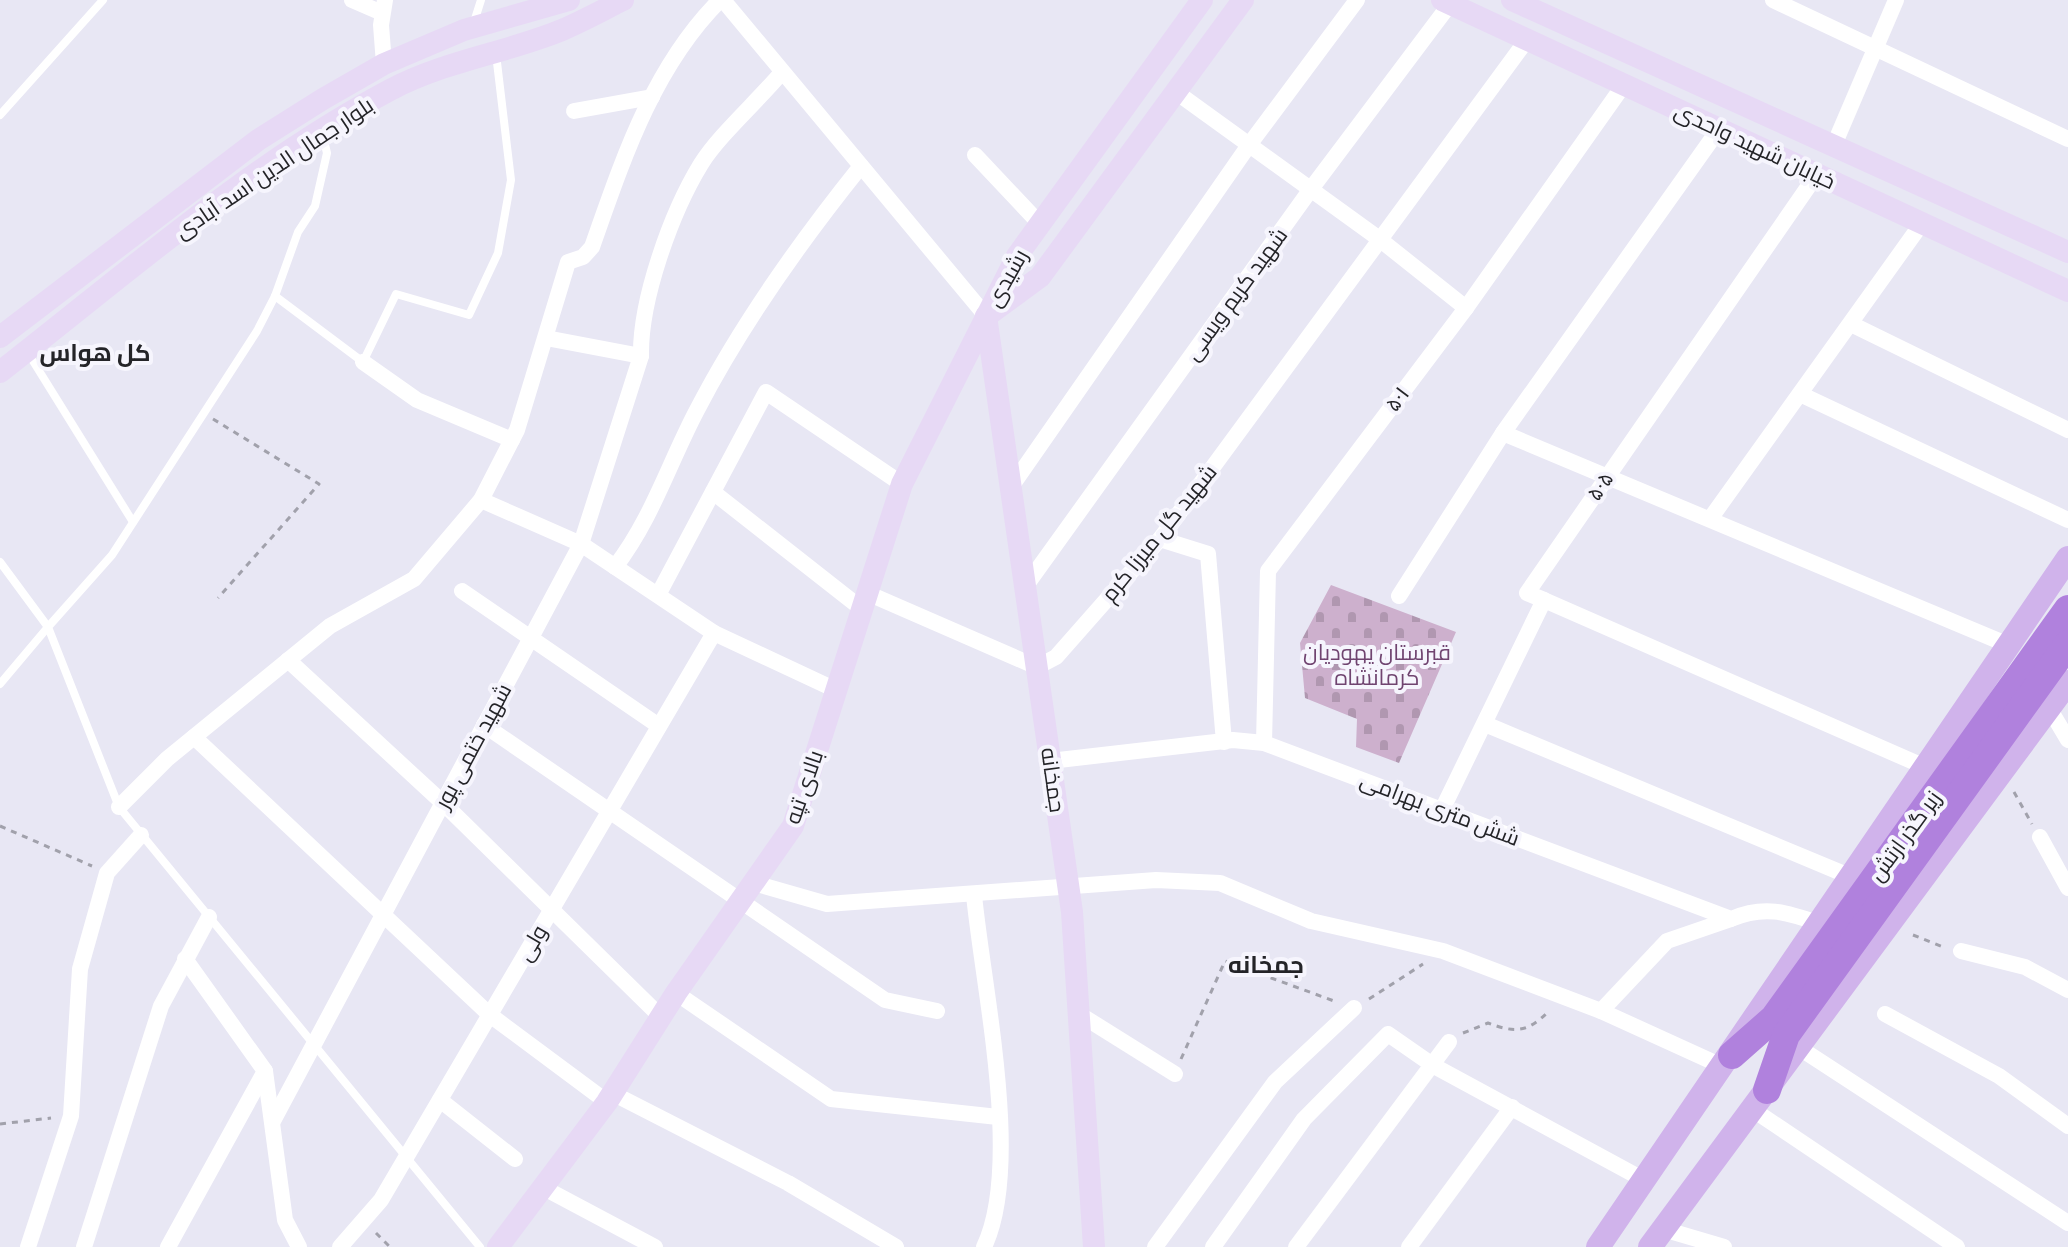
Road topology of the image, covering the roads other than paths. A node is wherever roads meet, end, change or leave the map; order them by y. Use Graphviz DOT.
graph roads {
  1 [pos="103,0"];
  2 [pos="352,0"];
  3 [pos="481,0"];
  4 [pos="569,0"];
  5 [pos="623,0"];
  6 [pos="721,0"];
  7 [pos="1202,0"];
  8 [pos="1243,0"];
  9 [pos="1357,0"];
  10 [pos="1512,0"];
  11 [pos="1773,0"];
  12 [pos="1896,0"];
  13 [pos="1446,2"];
  14 [pos="383,7"];
  15 [pos="473,28"];
  16 [pos="1526,41"];
  17 [pos="496,50"];
  18 [pos="1876,51"];
  19 [pos="384,64"];
  20 [pos="782,72"];
  21 [pos="1623,86"];
  22 [pos="1176,92"];
  23 [pos="652,97"];
  24 [pos="308,108"];
  25 [pos="574,111"];
  26 [pos="0,115"];
  27 [pos="1719,129"];
  28 [pos="321,130"];
  29 [pos="2068,139"];
  30 [pos="1249,145"];
  31 [pos="1834,145"];
  32 [pos="975,155"];
  33 [pos="861,166"];
  34 [pos="1817,174"];
  35 [pos="1311,189"];
  36 [pos="1922,223"];
  37 [pos="1040,224"];
  38 [pos="1378,238"];
  39 [pos="2068,252"];
  40 [pos="2068,291"];
  41 [pos="275,296"];
  42 [pos="1466,308"];
  43 [pos="986,316"];
  44 [pos="1851,324"];
  45 [pos="0,337"];
  46 [pos="546,338"];
  47 [pos="27,351"];
  48 [pos="641,356"];
  49 [pos="363,362"];
  50 [pos="0,372"];
  51 [pos="1800,394"];
  52 [pos="2068,430"];
  53 [pos="1503,433"];
  54 [pos="512,440"];
  55 [pos="1607,476"];
  56 [pos="902,484"];
  57 [pos="1011,487"];
  58 [pos="713,492"];
  59 [pos="481,500"];
  60 [pos="1710,519"];
  61 [pos="2068,520"];
  62 [pos="133,522"];
  63 [pos="1160,539"];
  64 [pos="581,544"];
  65 [pos="2068,558"];
  66 [pos="0,562"];
  67 [pos="615,567"];
  68 [pos="1025,587"];
  69 [pos="462,591"];
  70 [pos="658,595"];
  71 [pos="1399,596"];
  72 [pos="1544,600"];
  73 [pos="865,601"];
  74 [pos="2068,609"];
  75 [pos="48,627"];
  76 [pos="714,633"];
  77 [pos="531,637"];
  78 [pos="2006,644"];
  79 [pos="2068,644"];
  80 [pos="288,660"];
  81 [pos="1037,667"];
  82 [pos="2068,682"];
  83 [pos="0,684"];
  84 [pos="836,690"];
  85 [pos="2049,708"];
  86 [pos="1485,724"];
  87 [pos="484,725"];
  88 [pos="659,726"];
  89 [pos="194,737"];
  90 [pos="2068,740"];
  91 [pos="1224,742"];
  92 [pos="1264,743"];
  93 [pos="1050,761"];
  94 [pos="1923,766"];
  95 [pos="443,803"];
  96 [pos="119,807"];
  97 [pos="1442,810"];
  98 [pos="609,811"];
  99 [pos="141,835"];
  100 [pos="2040,837"];
  101 [pos="1849,876"];
  102 [pos="1068,886"];
  103 [pos="2068,888"];
  104 [pos="747,892"];
  105 [pos="974,895"];
  106 [pos="552,910"];
  107 [pos="383,915"];
  108 [pos="209,917"];
  109 [pos="1731,919"];
  110 [pos="1818,923"];
  111 [pos="1961,951"];
  112 [pos="185,959"];
  113 [pos="2068,990"];
  114 [pos="676,993"];
  115 [pos="1354,1008"];
  116 [pos="937,1011"];
  117 [pos="1601,1011"];
  118 [pos="1079,1014"];
  119 [pos="1885,1014"];
  120 [pos="490,1015"];
  121 [pos="661,1017"];
  122 [pos="1449,1042"];
  123 [pos="314,1045"];
  124 [pos="1798,1047"];
  125 [pos="1728,1061"];
  126 [pos="1434,1066"];
  127 [pos="265,1071"];
  128 [pos="1175,1074"];
  129 [pos="609,1098"];
  130 [pos="440,1100"];
  131 [pos="1760,1100"];
  132 [pos="1512,1107"];
  133 [pos="998,1117"];
  134 [pos="273,1121"];
  135 [pos="2068,1126"];
  136 [pos="406,1157"];
  137 [pos="515,1159"];
  138 [pos="1646,1181"];
  139 [pos="544,1188"];
  140 [pos="2068,1223"];
  141 [pos="1656,1238"];
  142 [pos="28,1247"];
  143 [pos="84,1247"];
  144 [pos="168,1247"];
  145 [pos="299,1247"];
  146 [pos="340,1247"];
  147 [pos="480,1247"];
  148 [pos="498,1247"];
  149 [pos="655,1247"];
  150 [pos="896,1247"];
  151 [pos="984,1247"];
  152 [pos="1094,1247"];
  153 [pos="1155,1247"];
  154 [pos="1213,1247"];
  155 [pos="1296,1247"];
  156 [pos="1409,1247"];
  157 [pos="1598,1247"];
  158 [pos="1724,1247"];
  159 [pos="1957,1247"];
  1 -- 26 [label="lane"];
  2 -- 14 [label="street"];
  3 -- 15 [label="lane"];
  4 -- 15 [label="street, بلوار جمال الدین اسد آبادی"];
  5 -- 17 [label="street, بلوار جمال الدین اسد آبادی"];
  6 -- 20 [label="street"];
  6 -- 23 [label="street"];
  7 -- 37 [label="street, رشیدی"];
  8 -- 22 [label="street, رشیدی"];
  9 -- 30 [label="street"];
  10 -- 31 [label="street, خیابان شهید واحدی"];
  11 -- 18 [label="street"];
  12 -- 18 [label="street"];
  13 -- 16 [label="street, خیابان شهید واحدی"];
  13 -- 35 [label="street, شهید کریم ویسی"];
  14 -- 19 [label="street"];
  15 -- 19 [label="street, بلوار جمال الدین اسد آبادی"];
  16 -- 21 [label="street, خیابان شهید واحدی"];
  16 -- 38 [label="street, شهید گل میرزا کرم"];
  17 -- 28 [label="street, بلوار جمال الدین اسد آبادی"];
  17 -- 49 [label="lane"];
  18 -- 29 [label="street"];
  18 -- 31 [label="street"];
  19 -- 24 [label="street, بلوار جمال الدین اسد آبادی"];
  20 -- 33 [label="street"];
  20 -- 48 [label="street, شهید ختمی پور"];
  21 -- 27 [label="street, خیابان شهید واحدی"];
  21 -- 42 [label="street, ۵۰۱"];
  22 -- 30 [label="street"];
  22 -- 43 [label="street, رشیدی"];
  23 -- 25 [label="street"];
  23 -- 46 [label="street"];
  24 -- 28 [label="street"];
  24 -- 45 [label="street, بلوار جمال الدین اسد آبادی"];
  27 -- 34 [label="street, خیابان شهید واحدی"];
  27 -- 53 [label="street"];
  28 -- 41 [label="lane"];
  28 -- 47 [label="street, بلوار جمال الدین اسد آبادی"];
  30 -- 35 [label="street"];
  30 -- 57 [label="street"];
  31 -- 39 [label="street, خیابان شهید واحدی"];
  32 -- 37 [label="street"];
  33 -- 43 [label="street"];
  33 -- 67 [label="street"];
  34 -- 36 [label="street, خیابان شهید واحدی"];
  34 -- 55 [label="street, ۵۰۵"];
  35 -- 38 [label="street"];
  35 -- 68 [label="street, شهید کریم ویسی"];
  36 -- 40 [label="street, خیابان شهید واحدی"];
  36 -- 44 [label="street"];
  37 -- 43 [label="street, رشیدی"];
  38 -- 42 [label="street"];
  38 -- 63 [label="street, شهید گل میرزا کرم"];
  41 -- 49 [label="lane"];
  41 -- 62 [label="lane"];
  42 -- 92 [label="street, ۵۰۱"];
  43 -- 56 [label="street, بالای تپه"];
  43 -- 57 [label="street, جمخانه"];
  44 -- 51 [label="street"];
  44 -- 52 [label="street"];
  46 -- 48 [label="street"];
  46 -- 54 [label="street"];
  47 -- 50 [label="street, بلوار جمال الدین اسد آبادی"];
  47 -- 62 [label="lane"];
  48 -- 64 [label="street, شهید ختمی پور"];
  49 -- 54 [label="street"];
  51 -- 60 [label="street"];
  51 -- 61 [label="street"];
  53 -- 55 [label="street"];
  53 -- 71 [label="street"];
  54 -- 59 [label="street"];
  55 -- 60 [label="street"];
  55 -- 72 [label="street, ۵۰۵"];
  56 -- 58 [label="street"];
  56 -- 73 [label="street, بالای تپه"];
  57 -- 68 [label="street, جمخانه"];
  58 -- 70 [label="street"];
  58 -- 73 [label="street"];
  59 -- 64 [label="street"];
  59 -- 80 [label="street"];
  60 -- 78 [label="street"];
  62 -- 75 [label="lane"];
  63 -- 81 [label="street, شهید گل میرزا کرم"];
  63 -- 91 [label="street"];
  64 -- 67 [label="street"];
  64 -- 77 [label="street, شهید ختمی پور"];
  65 -- 78 [label="main road"];
  66 -- 75 [label="lane"];
  67 -- 70 [label="street"];
  68 -- 81 [label="street, جمخانه"];
  69 -- 77 [label="street"];
  70 -- 76 [label="street"];
  72 -- 86 [label="street"];
  72 -- 94 [label="street"];
  73 -- 81 [label="street"];
  73 -- 84 [label="street, بالای تپه"];
  74 -- 125 [label="highway, زیر گذر ارتش"];
  75 -- 83 [label="lane"];
  75 -- 96 [label="lane"];
  76 -- 84 [label="street"];
  76 -- 88 [label="street, ولی"];
  77 -- 87 [label="street, شهید ختمی پور"];
  77 -- 88 [label="street"];
  78 -- 94 [label="main road"];
  79 -- 131 [label="highway, زیر گذر ارتش"];
  80 -- 89 [label="street"];
  80 -- 95 [label="street"];
  81 -- 93 [label="street, جمخانه"];
  82 -- 85 [label="main road"];
  84 -- 104 [label="street, بالای تپه"];
  85 -- 90 [label="street"];
  85 -- 124 [label="main road"];
  86 -- 97 [label="street"];
  86 -- 101 [label="street"];
  87 -- 95 [label="street, شهید ختمی پور"];
  87 -- 98 [label="street"];
  88 -- 98 [label="street, ولی"];
  89 -- 96 [label="street"];
  89 -- 107 [label="street"];
  91 -- 92 [label="street, شش متری بهرامی"];
  91 -- 93 [label="street, شش متری بهرامی"];
  92 -- 97 [label="street, شش متری بهرامی"];
  93 -- 102 [label="street, جمخانه"];
  94 -- 101 [label="main road"];
  95 -- 106 [label="street"];
  95 -- 107 [label="street, شهید ختمی پور"];
  96 -- 99 [label="lane"];
  97 -- 109 [label="street, شش متری بهرامی"];
  98 -- 104 [label="street"];
  98 -- 106 [label="street, ولی"];
  99 -- 108 [label="lane"];
  99 -- 142 [label="street"];
  100 -- 103 [label="street"];
  101 -- 110 [label="main road"];
  102 -- 105 [label="street"];
  102 -- 117 [label="street"];
  102 -- 118 [label="street, جمخانه"];
  104 -- 105 [label="street"];
  104 -- 114 [label="street, بالای تپه"];
  104 -- 116 [label="street"];
  105 -- 133 [label="street"];
  106 -- 120 [label="street, ولی"];
  106 -- 121 [label="street"];
  107 -- 120 [label="street"];
  107 -- 123 [label="street, شهید ختمی پور"];
  108 -- 112 [label="street"];
  108 -- 123 [label="lane"];
  109 -- 110 [label="street"];
  109 -- 117 [label="street"];
  110 -- 125 [label="main road"];
  111 -- 113 [label="street"];
  112 -- 127 [label="street"];
  112 -- 143 [label="street"];
  114 -- 121 [label="street, بالای تپه"];
  114 -- 133 [label="street"];
  115 -- 153 [label="street"];
  117 -- 125 [label="street"];
  118 -- 128 [label="street"];
  118 -- 152 [label="street, جمخانه"];
  119 -- 135 [label="street"];
  120 -- 129 [label="street"];
  120 -- 130 [label="street, ولی"];
  121 -- 129 [label="street, بالای تپه"];
  122 -- 126 [label="street"];
  123 -- 134 [label="street, شهید ختمی پور"];
  123 -- 136 [label="lane"];
  124 -- 131 [label="main road"];
  124 -- 140 [label="street"];
  125 -- 138 [label="main road"];
  126 -- 132 [label="street"];
  126 -- 154 [label="street"];
  126 -- 155 [label="street"];
  127 -- 134 [label="street"];
  127 -- 144 [label="street"];
  129 -- 139 [label="street, بالای تپه"];
  129 -- 150 [label="street"];
  130 -- 136 [label="street, ولی"];
  130 -- 137 [label="street"];
  131 -- 141 [label="main road"];
  131 -- 159 [label="street"];
  132 -- 138 [label="street"];
  132 -- 156 [label="street"];
  133 -- 151 [label="street"];
  134 -- 145 [label="street"];
  136 -- 146 [label="street, ولی"];
  136 -- 147 [label="lane"];
  138 -- 157 [label="main road"];
  139 -- 148 [label="street, بالای تپه"];
  139 -- 149 [label="street"];
  141 -- 158 [label="street"];
}
